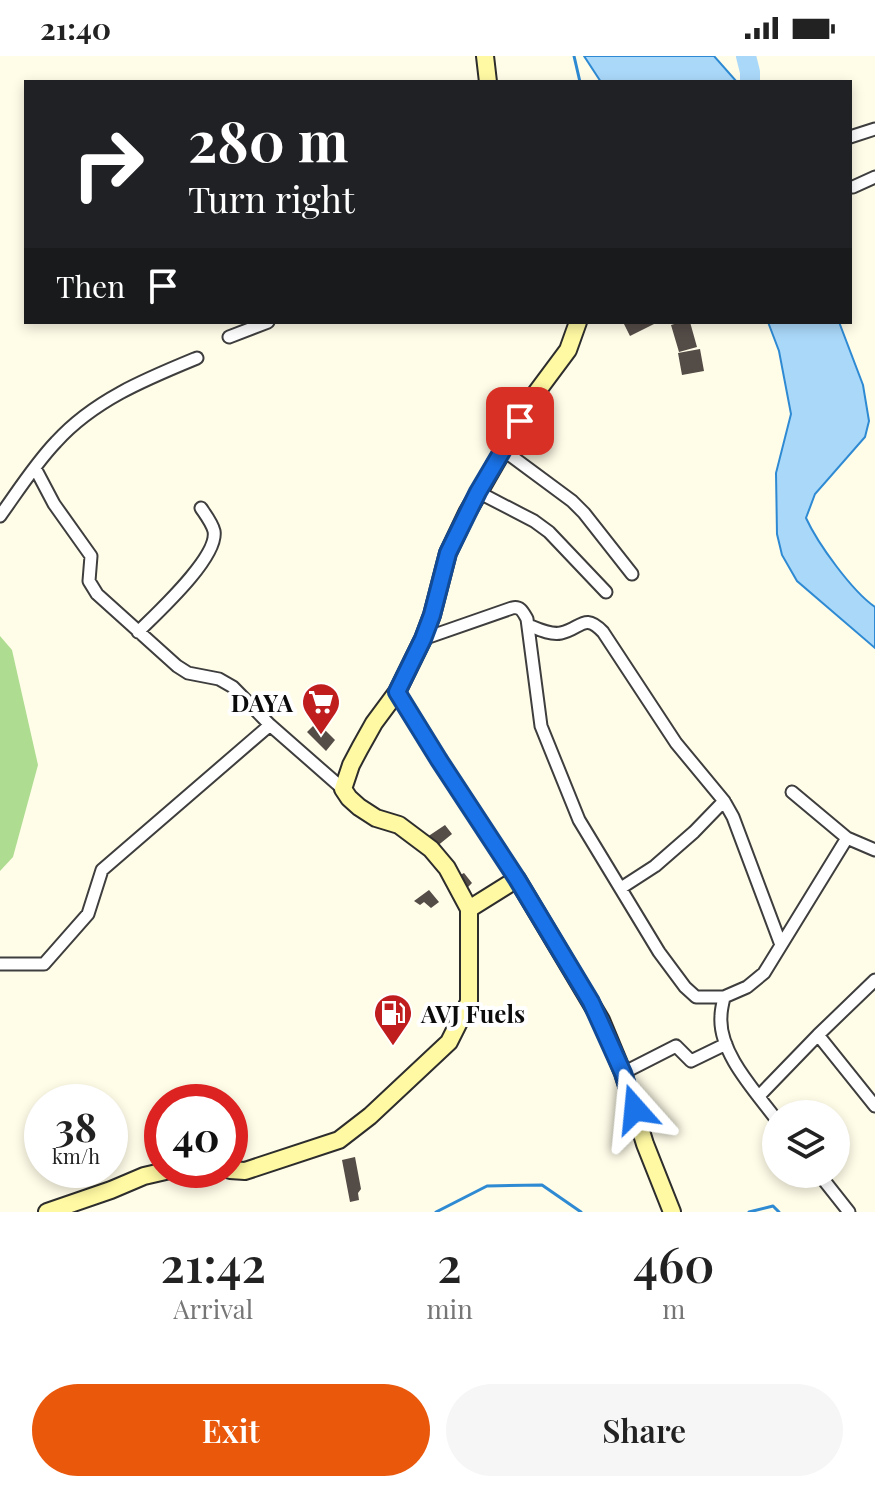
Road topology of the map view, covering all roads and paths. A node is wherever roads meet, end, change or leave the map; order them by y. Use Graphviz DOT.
graph roads {
  1 [pos="485,56"];
  2 [pos="488,80"];
  3 [pos="875,129"];
  4 [pos="852,136"];
  5 [pos="875,177"];
  6 [pos="853,187"];
  7 [pos="263,324"];
  8 [pos="577,324"];
  9 [pos="229,337"];
  10 [pos="197,358"];
  11 [pos="503,450"];
  12 [pos="35,468"];
  13 [pos="478,492"];
  14 [pos="201,508"];
  15 [pos="0,516"];
  16 [pos="632,574"];
  17 [pos="606,592"];
  18 [pos="528,625"];
  19 [pos="138,632"];
  20 [pos="423,639"];
  21 [pos="397,692"];
  22 [pos="270,725"];
  23 [pos="343,789"];
  24 [pos="792,792"];
  25 [pos="724,801"];
  26 [pos="847,838"];
  27 [pos="875,850"];
  28 [pos="517,879"];
  29 [pos="621,888"];
  30 [pos="469,909"];
  31 [pos="781,945"];
  32 [pos="0,964"];
  33 [pos="873,986"];
  34 [pos="724,997"];
  35 [pos="818,1035"];
  36 [pos="726,1044"];
  37 [pos="623,1073"];
  38 [pos="759,1096"];
  39 [pos="762,1100"];
  40 [pos="875,1106"];
  41 [pos="248,1170"];
  42 [pos="144,1176"];
  43 [pos="830,1188"];
  44 [pos="68,1208"];
  45 [pos="47,1212"];
  46 [pos="672,1212"];
  47 [pos="849,1212"];
  1 -- 2 [label="main road"];
  3 -- 4 [label="street"];
  5 -- 6 [label="street"];
  7 -- 9 [label="street"];
  8 -- 11 [label="main road"];
  10 -- 12 [label="street"];
  11 -- 13 [label="main road"];
  11 -- 16 [label="street"];
  12 -- 15 [label="street"];
  12 -- 19 [label="street"];
  13 -- 17 [label="street"];
  13 -- 20 [label="main road"];
  14 -- 19 [label="street"];
  18 -- 20 [label="street"];
  18 -- 25 [label="street"];
  18 -- 29 [label="street"];
  19 -- 22 [label="street"];
  20 -- 21 [label="main road"];
  21 -- 23 [label="main road"];
  21 -- 28 [label="street"];
  22 -- 23 [label="street"];
  22 -- 32 [label="street"];
  23 -- 30 [label="main road"];
  24 -- 26 [label="street"];
  25 -- 29 [label="street"];
  25 -- 31 [label="street"];
  26 -- 27 [label="street"];
  26 -- 31 [label="street"];
  28 -- 30 [label="main road"];
  28 -- 37 [label="main road"];
  29 -- 34 [label="street"];
  30 -- 41 [label="main road"];
  31 -- 34 [label="street"];
  33 -- 35 [label="street"];
  34 -- 36 [label="street"];
  35 -- 38 [label="street"];
  35 -- 40 [label="street"];
  36 -- 37 [label="street"];
  36 -- 38 [label="street"];
  37 -- 46 [label="main road"];
  38 -- 39 [label="street"];
  42 -- 44 [label="main road"];
  43 -- 47 [label="street"];
  44 -- 45 [label="main road"];
}
